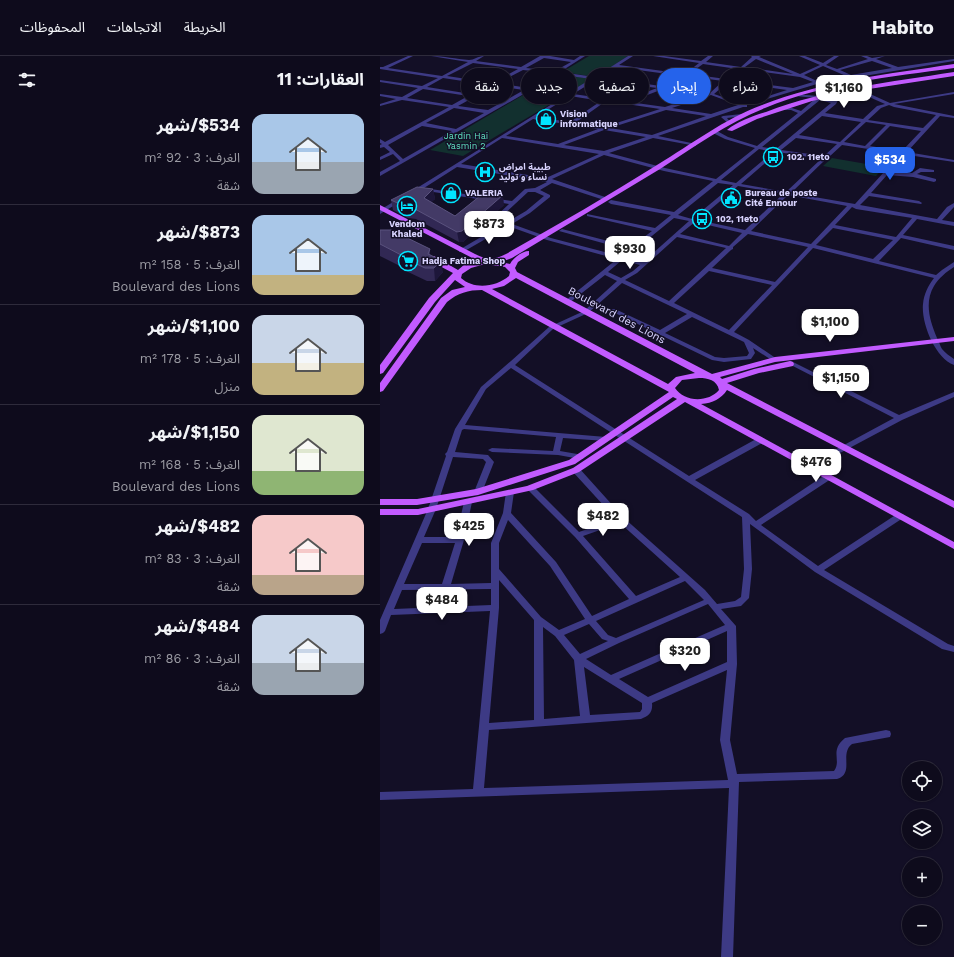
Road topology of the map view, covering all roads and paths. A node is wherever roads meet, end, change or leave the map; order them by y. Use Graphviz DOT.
graph roads {
  1 [pos="411,56"];
  2 [pos="433,56"];
  3 [pos="482,56"];
  4 [pos="543,56"];
  5 [pos="583,56"];
  6 [pos="631,56"];
  7 [pos="655,56"];
  8 [pos="711,56"];
  9 [pos="756,56"];
  10 [pos="801,56"];
  11 [pos="837,56"];
  12 [pos="863,56"];
  13 [pos="883,56"];
  14 [pos="949,56"];
  15 [pos="873,59"];
  16 [pos="954,59"];
  17 [pos="472,61"];
  18 [pos="575,61"];
  19 [pos="702,62"];
  20 [pos="823,65"];
  21 [pos="616,66"];
  22 [pos="954,66"];
  23 [pos="522,68"];
  24 [pos="562,68"];
  25 [pos="613,68"];
  26 [pos="695,68"];
  27 [pos="742,68"];
  28 [pos="381,69"];
  29 [pos="898,69"];
  30 [pos="837,70"];
  31 [pos="657,71"];
  32 [pos="772,72"];
  33 [pos="954,74"];
  34 [pos="799,76"];
  35 [pos="851,76"];
  36 [pos="443,77"];
  37 [pos="461,79"];
  38 [pos="380,81"];
  39 [pos="819,82"];
  40 [pos="844,84"];
  41 [pos="719,87"];
  42 [pos="828,87"];
  43 [pos="422,88"];
  44 [pos="772,88"];
  45 [pos="857,90"];
  46 [pos="794,92"];
  47 [pos="954,93"];
  48 [pos="461,94"];
  49 [pos="521,94"];
  50 [pos="711,94"];
  51 [pos="839,94"];
  52 [pos="380,95"];
  53 [pos="403,98"];
  54 [pos="819,98"];
  55 [pos="461,102"];
  56 [pos="834,103"];
  57 [pos="556,104"];
  58 [pos="599,104"];
  59 [pos="638,104"];
  60 [pos="678,104"];
  61 [pos="889,104"];
  62 [pos="380,105"];
  63 [pos="744,105"];
  64 [pos="454,106"];
  65 [pos="665,108"];
  66 [pos="757,108"];
  67 [pos="780,109"];
  68 [pos="489,112"];
  69 [pos="801,113"];
  70 [pos="821,114"];
  71 [pos="939,114"];
  72 [pos="712,115"];
  73 [pos="742,115"];
  74 [pos="723,117"];
  75 [pos="954,117"];
  76 [pos="533,118"];
  77 [pos="865,121"];
  78 [pos="729,123"];
  79 [pos="421,124"];
  80 [pos="570,124"];
  81 [pos="890,124"];
  82 [pos="603,129"];
  83 [pos="456,130"];
  84 [pos="925,130"];
  85 [pos="718,134"];
  86 [pos="652,136"];
  87 [pos="795,136"];
  88 [pos="502,137"];
  89 [pos="380,140"];
  90 [pos="386,144"];
  91 [pos="842,144"];
  92 [pos="558,145"];
  93 [pos="694,145"];
  94 [pos="380,147"];
  95 [pos="760,147"];
  96 [pos="866,147"];
  97 [pos="778,150"];
  98 [pos="393,152"];
  99 [pos="604,153"];
  100 [pos="903,153"];
  101 [pos="827,158"];
  102 [pos="380,159"];
  103 [pos="403,161"];
  104 [pos="954,161"];
  105 [pos="456,165"];
  106 [pos="661,168"];
  107 [pos="932,171"];
  108 [pos="380,174"];
  109 [pos="913,175"];
  110 [pos="548,180"];
  111 [pos="934,180"];
  112 [pos="718,181"];
  113 [pos="737,185"];
  114 [pos="419,188"];
  115 [pos="527,190"];
  116 [pos="536,190"];
  117 [pos="788,194"];
  118 [pos="868,194"];
  119 [pos="608,200"];
  120 [pos="514,203"];
  121 [pos="919,203"];
  122 [pos="853,206"];
  123 [pos="954,206"];
  124 [pos="381,209"];
  125 [pos="589,215"];
  126 [pos="673,215"];
  127 [pos="915,218"];
  128 [pos="694,221"];
  129 [pos="938,221"];
  130 [pos="507,224"];
  131 [pos="954,224"];
  132 [pos="832,226"];
  133 [pos="656,230"];
  134 [pos="562,231"];
  135 [pos="748,232"];
  136 [pos="676,235"];
  137 [pos="542,236"];
  138 [pos="898,238"];
  139 [pos="549,239"];
  140 [pos="812,246"];
  141 [pos="731,248"];
  142 [pos="954,248"];
  143 [pos="632,249"];
  144 [pos="461,251"];
  145 [pos="422,252"];
  146 [pos="622,258"];
  147 [pos="485,262"];
  148 [pos="874,262"];
  149 [pos="644,264"];
  150 [pos="954,264"];
  151 [pos="709,269"];
  152 [pos="513,271"];
  153 [pos="604,272"];
  154 [pos="458,273"];
  155 [pos="937,277"];
  156 [pos="621,280"];
  157 [pos="777,284"];
  158 [pos="480,287"];
  159 [pos="567,302"];
  160 [pos="670,304"];
  161 [pos="613,310"];
  162 [pos="586,312"];
  163 [pos="690,315"];
  164 [pos="554,325"];
  165 [pos="660,333"];
  166 [pos="730,333"];
  167 [pos="954,340"];
  168 [pos="747,342"];
  169 [pos="937,345"];
  170 [pos="954,346"];
  171 [pos="775,360"];
  172 [pos="512,363"];
  173 [pos="954,363"];
  174 [pos="791,364"];
  175 [pos="380,371"];
  176 [pos="710,376"];
  177 [pos="722,383"];
  178 [pos="380,389"];
  179 [pos="672,392"];
  180 [pos="954,394"];
  181 [pos="687,400"];
  182 [pos="899,418"];
  183 [pos="459,429"];
  184 [pos="617,432"];
  185 [pos="560,435"];
  186 [pos="625,438"];
  187 [pos="606,439"];
  188 [pos="761,440"];
  189 [pos="845,448"];
  190 [pos="492,450"];
  191 [pos="556,453"];
  192 [pos="449,454"];
  193 [pos="580,457"];
  194 [pos="810,467"];
  195 [pos="576,470"];
  196 [pos="828,477"];
  197 [pos="690,479"];
  198 [pos="530,488"];
  199 [pos="478,492"];
  200 [pos="510,492"];
  201 [pos="434,499"];
  202 [pos="380,502"];
  203 [pos="468,502"];
  204 [pos="954,505"];
  205 [pos="432,510"];
  206 [pos="380,512"];
  207 [pos="507,513"];
  208 [pos="746,516"];
  209 [pos="900,516"];
  210 [pos="621,520"];
  211 [pos="756,525"];
  212 [pos="578,536"];
  213 [pos="419,540"];
  214 [pos="460,540"];
  215 [pos="954,546"];
  216 [pos="494,568"];
  217 [pos="818,570"];
  218 [pos="685,578"];
  219 [pos="446,586"];
  220 [pos="494,586"];
  221 [pos="399,587"];
  222 [pos="634,600"];
  223 [pos="711,604"];
  224 [pos="495,608"];
  225 [pos="388,612"];
  226 [pos="538,619"];
  227 [pos="591,621"];
  228 [pos="731,626"];
  229 [pos="380,630"];
  230 [pos="558,634"];
  231 [pos="616,641"];
  232 [pos="954,649"];
  233 [pos="579,659"];
  234 [pos="732,664"];
  235 [pos="610,679"];
  236 [pos="648,701"];
  237 [pos="585,718"];
  238 [pos="539,722"];
  239 [pos="484,727"];
  240 [pos="886,734"];
  241 [pos="733,781"];
  242 [pos="478,792"];
  243 [pos="380,796"];
  244 [pos="727,957"];
  1 -- 28 [label="street"];
  2 -- 17 [label="street"];
  3 -- 17 [label="street"];
  4 -- 18 [label="street"];
  4 -- 23 [label="street"];
  5 -- 18 [label="street"];
  6 -- 21 [label="street"];
  7 -- 19 [label="street"];
  8 -- 19 [label="street"];
  9 -- 27 [label="street"];
  9 -- 34 [label="street"];
  10 -- 20 [label="street"];
  11 -- 20 [label="street"];
  12 -- 15 [label="street"];
  13 -- 15 [label="street"];
  14 -- 16 [label="street"];
  15 -- 29 [label="street"];
  15 -- 30 [label="street"];
  16 -- 29 [label="street"];
  17 -- 23 [label="street"];
  17 -- 36 [label="street"];
  18 -- 24 [label="street"];
  19 -- 26 [label="street"];
  19 -- 27 [label="street"];
  20 -- 30 [label="street"];
  20 -- 34 [label="street"];
  21 -- 25 [label="street"];
  21 -- 31 [label="street"];
  22 -- 40 [label="main road"];
  28 -- 36 [label="street"];
  29 -- 35 [label="street"];
  30 -- 35 [label="street"];
  32 -- 34 [label="street"];
  33 -- 45 [label="main road"];
  34 -- 39 [label="street"];
  35 -- 39 [label="street"];
  36 -- 37 [label="street"];
  36 -- 43 [label="street"];
  38 -- 43 [label="street"];
  39 -- 42 [label="street"];
  39 -- 46 [label="street"];
  40 -- 42 [label="main road"];
  40 -- 45 [label="street"];
  41 -- 50 [label="street"];
  42 -- 46 [label="main road"];
  42 -- 54 [label="street"];
  43 -- 48 [label="street"];
  43 -- 53 [label="street"];
  44 -- 46 [label="street"];
  45 -- 51 [label="main road"];
  45 -- 61 [label="street"];
  46 -- 54 [label="street"];
  46 -- 63 [label="street"];
  46 -- 66 [label="main road"];
  47 -- 61 [label="street"];
  49 -- 68 [label="street"];
  50 -- 63 [label="street"];
  51 -- 54 [label="main road"];
  51 -- 56 [label="street"];
  52 -- 53 [label="street"];
  53 -- 62 [label="street"];
  53 -- 64 [label="street"];
  54 -- 56 [label="street"];
  54 -- 67 [label="main road"];
  54 -- 69 [label="street"];
  55 -- 64 [label="street"];
  56 -- 70 [label="street"];
  57 -- 76 [label="street"];
  58 -- 80 [label="street"];
  59 -- 65 [label="street"];
  60 -- 65 [label="street"];
  61 -- 71 [label="street"];
  61 -- 77 [label="street"];
  63 -- 66 [label="street"];
  63 -- 72 [label="street"];
  64 -- 68 [label="street"];
  64 -- 79 [label="street"];
  65 -- 72 [label="street"];
  65 -- 82 [label="street"];
  66 -- 73 [label="main road"];
  67 -- 69 [label="street"];
  67 -- 85 [label="main road"];
  68 -- 83 [label="street"];
  69 -- 95 [label="street"];
  70 -- 77 [label="street"];
  70 -- 87 [label="street"];
  71 -- 75 [label="street"];
  71 -- 84 [label="street"];
  72 -- 74 [label="street"];
  72 -- 86 [label="street"];
  73 -- 74 [label="street"];
  73 -- 78 [label="main road"];
  74 -- 78 [label="street"];
  76 -- 80 [label="street"];
  76 -- 88 [label="street"];
  77 -- 81 [label="street"];
  77 -- 91 [label="street"];
  78 -- 85 [label="main road"];
  79 -- 83 [label="street"];
  79 -- 90 [label="street"];
  80 -- 82 [label="street"];
  81 -- 84 [label="street"];
  81 -- 96 [label="street"];
  82 -- 86 [label="street"];
  82 -- 92 [label="street"];
  83 -- 103 [label="street"];
  84 -- 100 [label="street"];
  85 -- 93 [label="main road"];
  85 -- 95 [label="street"];
  85 -- 106 [label="main road"];
  86 -- 93 [label="street"];
  86 -- 99 [label="street"];
  87 -- 91 [label="street"];
  87 -- 97 [label="street"];
  88 -- 92 [label="street"];
  88 -- 105 [label="street"];
  89 -- 90 [label="street"];
  90 -- 94 [label="street"];
  90 -- 98 [label="street"];
  91 -- 96 [label="street"];
  91 -- 101 [label="street"];
  92 -- 99 [label="street"];
  93 -- 106 [label="main road"];
  95 -- 97 [label="street"];
  95 -- 112 [label="street"];
  96 -- 100 [label="street"];
  97 -- 101 [label="street"];
  97 -- 113 [label="street"];
  98 -- 102 [label="street"];
  98 -- 103 [label="street"];
  99 -- 106 [label="street"];
  99 -- 110 [label="street"];
  100 -- 104 [label="street"];
  101 -- 117 [label="street"];
  103 -- 108 [label="street"];
  105 -- 110 [label="street"];
  105 -- 114 [label="street"];
  106 -- 112 [label="street"];
  106 -- 119 [label="main road"];
  107 -- 109 [label="street"];
  109 -- 111 [label="street"];
  109 -- 118 [label="street"];
  110 -- 115 [label="street"];
  110 -- 116 [label="street"];
  110 -- 119 [label="street"];
  112 -- 113 [label="street"];
  112 -- 126 [label="street"];
  113 -- 117 [label="street"];
  113 -- 128 [label="street"];
  114 -- 120 [label="street"];
  114 -- 124 [label="street"];
  115 -- 116 [label="street"];
  115 -- 120 [label="street"];
  116 -- 130 [label="street"];
  117 -- 122 [label="street"];
  117 -- 135 [label="street"];
  118 -- 121 [label="street"];
  118 -- 122 [label="street"];
  119 -- 125 [label="main road"];
  119 -- 126 [label="street"];
  119 -- 137 [label="main road"];
  120 -- 130 [label="street"];
  122 -- 127 [label="street"];
  122 -- 132 [label="street"];
  123 -- 129 [label="street"];
  124 -- 144 [label="main road"];
  125 -- 133 [label="street"];
  125 -- 134 [label="main road"];
  126 -- 128 [label="street"];
  126 -- 133 [label="street"];
  127 -- 129 [label="street"];
  127 -- 138 [label="street"];
  128 -- 135 [label="street"];
  128 -- 136 [label="street"];
  129 -- 131 [label="street"];
  130 -- 137 [label="street"];
  130 -- 144 [label="street"];
  132 -- 138 [label="street"];
  132 -- 140 [label="street"];
  133 -- 143 [label="street"];
  134 -- 139 [label="main road"];
  134 -- 143 [label="street"];
  135 -- 140 [label="street"];
  135 -- 141 [label="street"];
  136 -- 141 [label="street"];
  136 -- 149 [label="street"];
  137 -- 139 [label="street"];
  137 -- 147 [label="main road"];
  138 -- 142 [label="street"];
  138 -- 148 [label="street"];
  139 -- 146 [label="street"];
  139 -- 152 [label="main road"];
  140 -- 148 [label="street"];
  140 -- 157 [label="street"];
  141 -- 151 [label="street"];
  143 -- 146 [label="street"];
  144 -- 147 [label="main road"];
  145 -- 154 [label="main road"];
  146 -- 149 [label="street"];
  146 -- 153 [label="street"];
  147 -- 152 [label="main road, Boulevard des Lions"];
  147 -- 154 [label="main road"];
  148 -- 155 [label="street"];
  149 -- 156 [label="street"];
  150 -- 155 [label="street"];
  151 -- 157 [label="street"];
  151 -- 160 [label="street"];
  152 -- 158 [label="main road"];
  152 -- 159 [label="main road, Boulevard des Lions"];
  153 -- 156 [label="street"];
  153 -- 159 [label="street"];
  154 -- 158 [label="main road"];
  154 -- 175 [label="main road"];
  155 -- 169 [label="street"];
  156 -- 160 [label="street"];
  156 -- 162 [label="street"];
  157 -- 166 [label="street"];
  158 -- 164 [label="main road"];
  158 -- 178 [label="main road"];
  159 -- 162 [label="main road, Boulevard des Lions"];
  160 -- 163 [label="street"];
  161 -- 165 [label="street"];
  162 -- 164 [label="street"];
  162 -- 176 [label="main road, Boulevard des Lions"];
  163 -- 165 [label="street"];
  163 -- 166 [label="street"];
  164 -- 172 [label="street"];
  164 -- 179 [label="main road"];
  165 -- 168 [label="street"];
  166 -- 168 [label="street"];
  167 -- 169 [label="main road"];
  168 -- 171 [label="street"];
  169 -- 170 [label="main road"];
  169 -- 171 [label="main road"];
  169 -- 173 [label="street"];
  169 -- 174 [label="main road"];
  171 -- 176 [label="main road"];
  172 -- 183 [label="street"];
  172 -- 184 [label="street"];
  174 -- 177 [label="main road"];
  174 -- 182 [label="street"];
  176 -- 177 [label="main road, Boulevard des Lions"];
  176 -- 179 [label="main road"];
  177 -- 181 [label="main road"];
  177 -- 189 [label="main road"];
  179 -- 181 [label="main road"];
  179 -- 184 [label="main road"];
  180 -- 182 [label="street"];
  181 -- 186 [label="main road"];
  181 -- 188 [label="main road"];
  182 -- 189 [label="street"];
  183 -- 185 [label="street"];
  183 -- 192 [label="street"];
  184 -- 186 [label="street"];
  184 -- 187 [label="main road"];
  185 -- 187 [label="street"];
  185 -- 191 [label="street"];
  186 -- 195 [label="main road"];
  186 -- 197 [label="street"];
  187 -- 193 [label="main road"];
  188 -- 194 [label="main road"];
  188 -- 197 [label="street"];
  189 -- 194 [label="street"];
  189 -- 204 [label="main road"];
  190 -- 191 [label="street"];
  191 -- 193 [label="street"];
  192 -- 199 [label="street"];
  192 -- 201 [label="street"];
  193 -- 199 [label="main road"];
  194 -- 196 [label="main road"];
  195 -- 198 [label="main road"];
  195 -- 210 [label="street"];
  196 -- 209 [label="main road"];
  196 -- 211 [label="street"];
  197 -- 208 [label="street"];
  198 -- 200 [label="main road"];
  198 -- 212 [label="street"];
  199 -- 201 [label="main road"];
  200 -- 203 [label="main road"];
  200 -- 207 [label="street"];
  201 -- 202 [label="main road"];
  201 -- 205 [label="street"];
  203 -- 205 [label="main road"];
  203 -- 214 [label="street"];
  205 -- 206 [label="main road"];
  205 -- 213 [label="street"];
  207 -- 216 [label="street"];
  207 -- 227 [label="street"];
  208 -- 211 [label="street"];
  208 -- 223 [label="street"];
  209 -- 215 [label="main road"];
  209 -- 217 [label="street"];
  210 -- 212 [label="street"];
  210 -- 218 [label="street"];
  211 -- 217 [label="street"];
  212 -- 222 [label="street"];
  213 -- 214 [label="street"];
  213 -- 221 [label="street"];
  214 -- 219 [label="street"];
  216 -- 220 [label="street"];
  216 -- 226 [label="street"];
  217 -- 232 [label="street"];
  218 -- 222 [label="street"];
  218 -- 223 [label="street"];
  219 -- 220 [label="street"];
  219 -- 221 [label="street"];
  220 -- 224 [label="street"];
  221 -- 225 [label="street"];
  222 -- 227 [label="street"];
  223 -- 228 [label="street"];
  223 -- 231 [label="street"];
  224 -- 225 [label="street"];
  224 -- 239 [label="street"];
  225 -- 229 [label="street"];
  226 -- 230 [label="street"];
  226 -- 238 [label="street"];
  227 -- 230 [label="street"];
  227 -- 231 [label="street"];
  228 -- 234 [label="street"];
  228 -- 235 [label="street"];
  230 -- 233 [label="street"];
  231 -- 233 [label="street"];
  233 -- 235 [label="street"];
  233 -- 237 [label="street"];
  234 -- 236 [label="street"];
  234 -- 241 [label="street"];
  235 -- 236 [label="street"];
  236 -- 237 [label="street"];
  237 -- 238 [label="street"];
  238 -- 239 [label="street"];
  239 -- 242 [label="street"];
  240 -- 241 [label="street"];
  241 -- 242 [label="street"];
  241 -- 244 [label="street"];
  242 -- 243 [label="street"];
}
